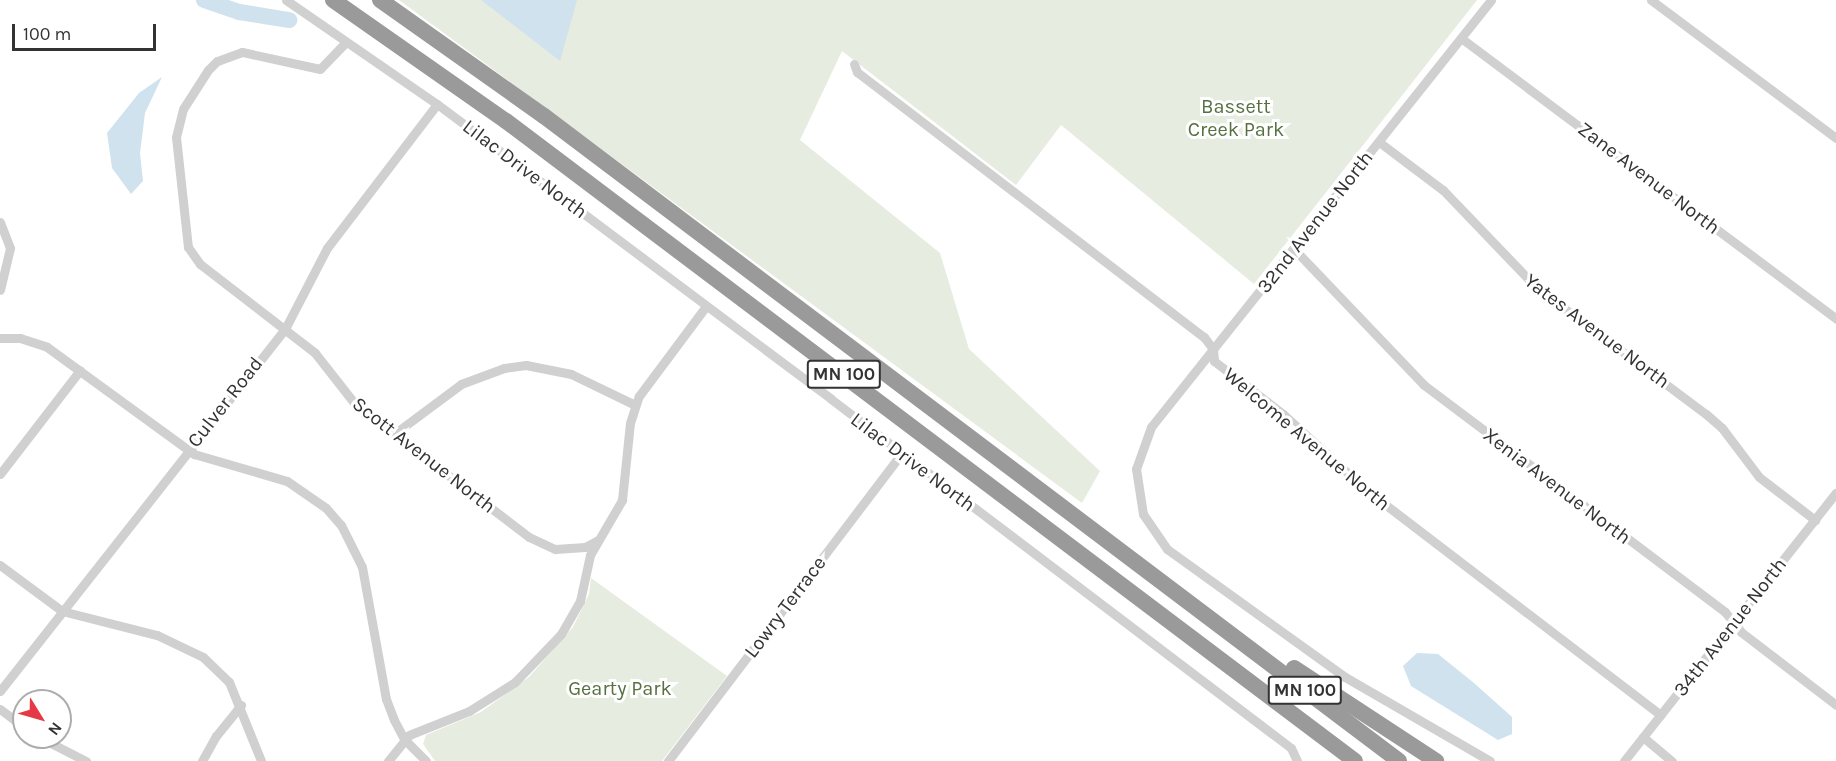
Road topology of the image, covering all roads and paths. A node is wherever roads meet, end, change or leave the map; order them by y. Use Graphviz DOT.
graph roads {
  1 [pos="286,0"];
  2 [pos="333,0"];
  3 [pos="380,0"];
  4 [pos="1491,0"];
  5 [pos="1651,0"];
  6 [pos="1461,38"];
  7 [pos="346,42"];
  8 [pos="854,64"];
  9 [pos="437,104"];
  10 [pos="1836,138"];
  11 [pos="1378,142"];
  12 [pos="0,222"];
  13 [pos="1294,249"];
  14 [pos="0,290"];
  15 [pos="706,306"];
  16 [pos="1836,319"];
  17 [pos="284,329"];
  18 [pos="0,338"];
  19 [pos="1213,349"];
  20 [pos="80,370"];
  21 [pos="635,405"];
  22 [pos="394,434"];
  23 [pos="188,450"];
  24 [pos="902,453"];
  25 [pos="0,474"];
  26 [pos="1836,493"];
  27 [pos="1832,507"];
  28 [pos="1815,520"];
  29 [pos="598,540"];
  30 [pos="0,566"];
  31 [pos="62,611"];
  32 [pos="1211,618"];
  33 [pos="1734,622"];
  34 [pos="0,691"];
  35 [pos="241,705"];
  36 [pos="1836,705"];
  37 [pos="1661,715"];
  38 [pos="1643,737"];
  39 [pos="404,739"];
  40 [pos="62,749"];
  41 [pos="1352,759"];
  42 [pos="1297,760"];
  43 [pos="86,761"];
  44 [pos="202,761"];
  45 [pos="261,761"];
  46 [pos="388,761"];
  47 [pos="426,761"];
  48 [pos="668,761"];
  49 [pos="1399,761"];
  50 [pos="1436,761"];
  51 [pos="1490,761"];
  52 [pos="1624,761"];
  53 [pos="1672,761"];
  1 -- 7 [label="street, Lilac Drive North"];
  2 -- 41 [label="highway, MN 100"];
  3 -- 32 [label="highway, MN 100"];
  4 -- 6 [label="street, 32nd Avenue North"];
  5 -- 10 [label="street"];
  6 -- 11 [label="street, 32nd Avenue North"];
  6 -- 16 [label="street, Zane Avenue North"];
  7 -- 9 [label="street, Lilac Drive North"];
  7 -- 17 [label="street, Scott Avenue North"];
  8 -- 19 [label="street, Welcome Avenue North"];
  9 -- 15 [label="street, Lilac Drive North"];
  9 -- 17 [label="street, Culver Road"];
  11 -- 13 [label="street, 32nd Avenue North"];
  11 -- 28 [label="street, Yates Avenue North"];
  12 -- 14 [label="street"];
  13 -- 19 [label="street, 32nd Avenue North"];
  13 -- 33 [label="street, Xenia Avenue North"];
  15 -- 21 [label="street"];
  15 -- 24 [label="street, Lilac Drive North"];
  17 -- 22 [label="street, Scott Avenue North"];
  17 -- 23 [label="street, Culver Road"];
  18 -- 20 [label="street"];
  19 -- 37 [label="street, Welcome Avenue North"];
  19 -- 51 [label="street, 32nd Avenue North"];
  20 -- 23 [label="street"];
  20 -- 25 [label="street"];
  21 -- 22 [label="street"];
  21 -- 29 [label="street"];
  22 -- 29 [label="street, Scott Avenue North"];
  23 -- 31 [label="street, Culver Road"];
  23 -- 39 [label="street"];
  24 -- 42 [label="street, Lilac Drive North"];
  24 -- 48 [label="street, Lowry Terrace"];
  26 -- 27 [label="street, 34th Avenue North"];
  27 -- 28 [label="street, 34th Avenue North"];
  28 -- 33 [label="street, 34th Avenue North"];
  29 -- 39 [label="street"];
  30 -- 31 [label="street"];
  31 -- 34 [label="street, Culver Road"];
  31 -- 35 [label="street"];
  32 -- 49 [label="highway, MN 100"];
  32 -- 50 [label="highway"];
  33 -- 36 [label="street, Xenia Avenue North"];
  33 -- 37 [label="street, 34th Avenue North"];
  35 -- 44 [label="street"];
  35 -- 45 [label="street"];
  37 -- 38 [label="street, 34th Avenue North"];
  38 -- 52 [label="street, 34th Avenue North"];
  38 -- 53 [label="street"];
  39 -- 46 [label="street"];
  39 -- 47 [label="street"];
  40 -- 43 [label="street"];
}
